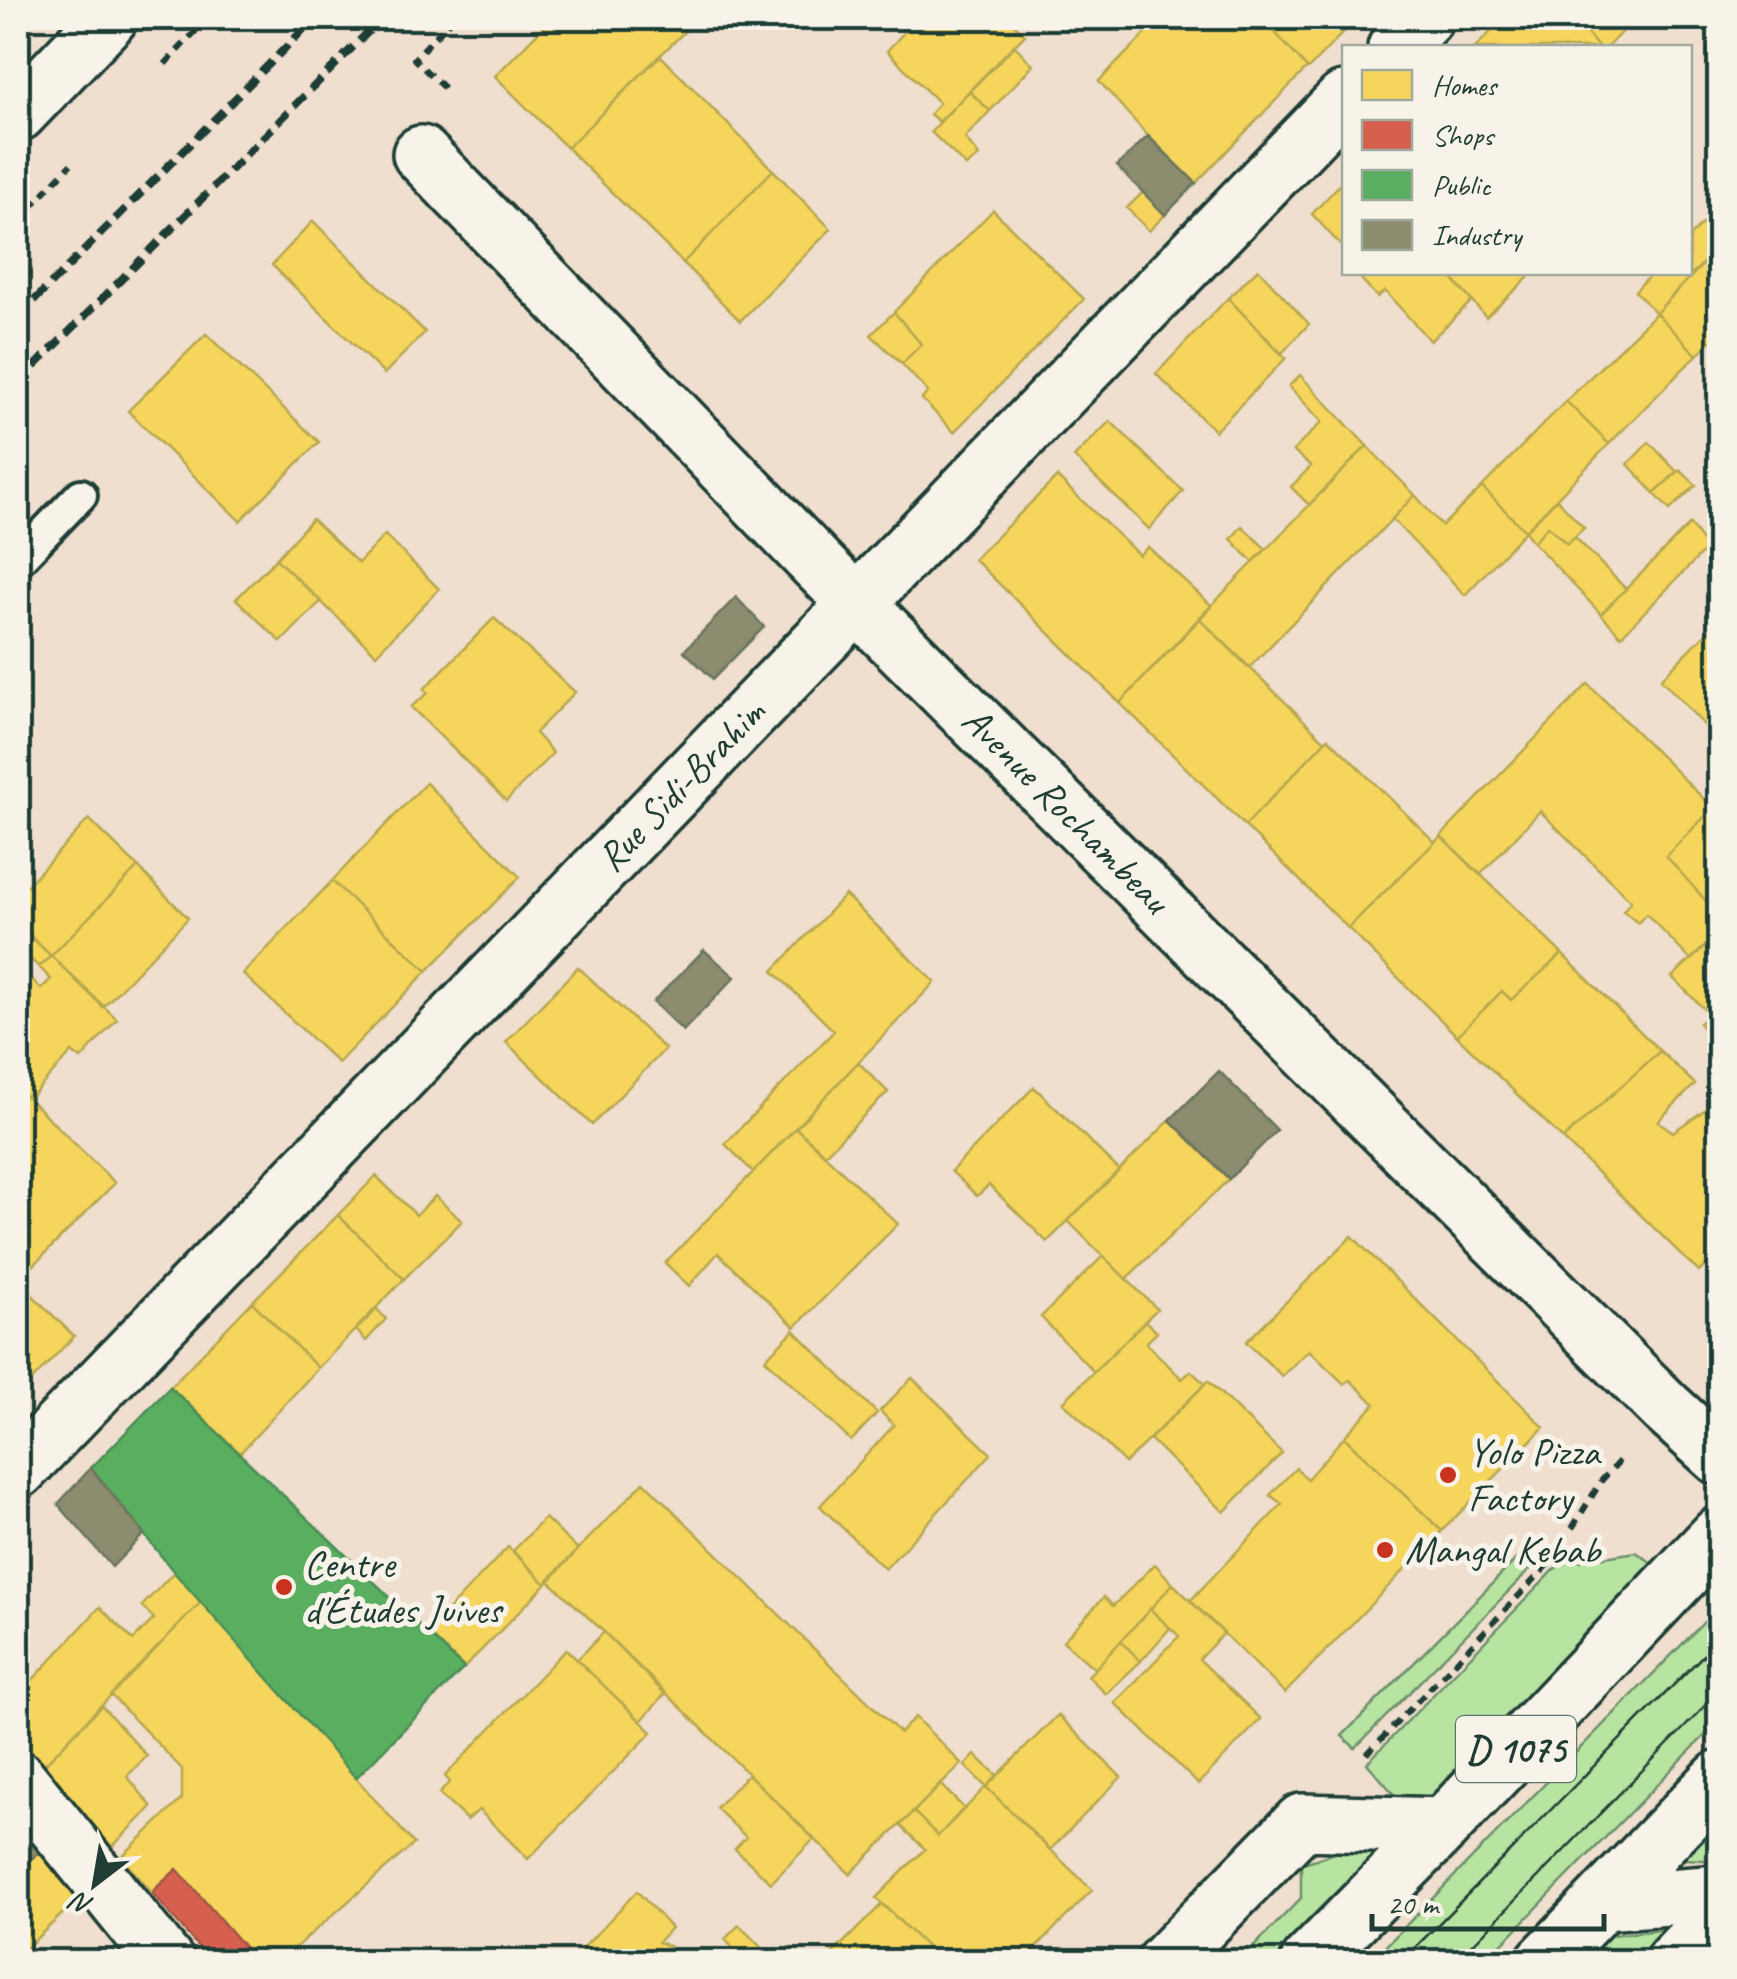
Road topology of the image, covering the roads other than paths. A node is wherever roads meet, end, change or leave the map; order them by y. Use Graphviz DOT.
graph roads {
  1 [pos="109,18"];
  2 [pos="1425,18"];
  3 [pos="1399,45"];
  4 [pos="1342,102"];
  5 [pos="18,113"];
  6 [pos="421,154"];
  7 [pos="81,495"];
  8 [pos="18,560"];
  9 [pos="857,602"];
  10 [pos="1720,1457"];
  11 [pos="18,1470"];
  12 [pos="1720,1534"];
  13 [pos="18,1779"];
  14 [pos="1720,1779"];
  15 [pos="1443,1826"];
  16 [pos="1720,1893"];
  17 [pos="1603,1902"];
  18 [pos="1720,1912"];
  19 [pos="166,1962"];
  20 [pos="1166,1962"];
  21 [pos="1309,1962"];
  22 [pos="1544,1962"];
  23 [pos="1673,1962"];
  1 -- 5 [label="street"];
  2 -- 3 [label="street"];
  4 -- 9 [label="street, Rue Sidi-Brahim"];
  6 -- 9 [label="street, Avenue Rochambeau"];
  7 -- 8 [label="lane"];
  9 -- 10 [label="street, Avenue Rochambeau"];
  9 -- 11 [label="street, Rue Sidi-Brahim"];
  12 -- 15 [label="street, D 1075"];
  13 -- 19 [label="street"];
  14 -- 17 [label="street"];
  15 -- 20 [label="street"];
  15 -- 21 [label="street, D 1075"];
  16 -- 17 [label="street"];
  17 -- 22 [label="street"];
  18 -- 23 [label="street"];
}
